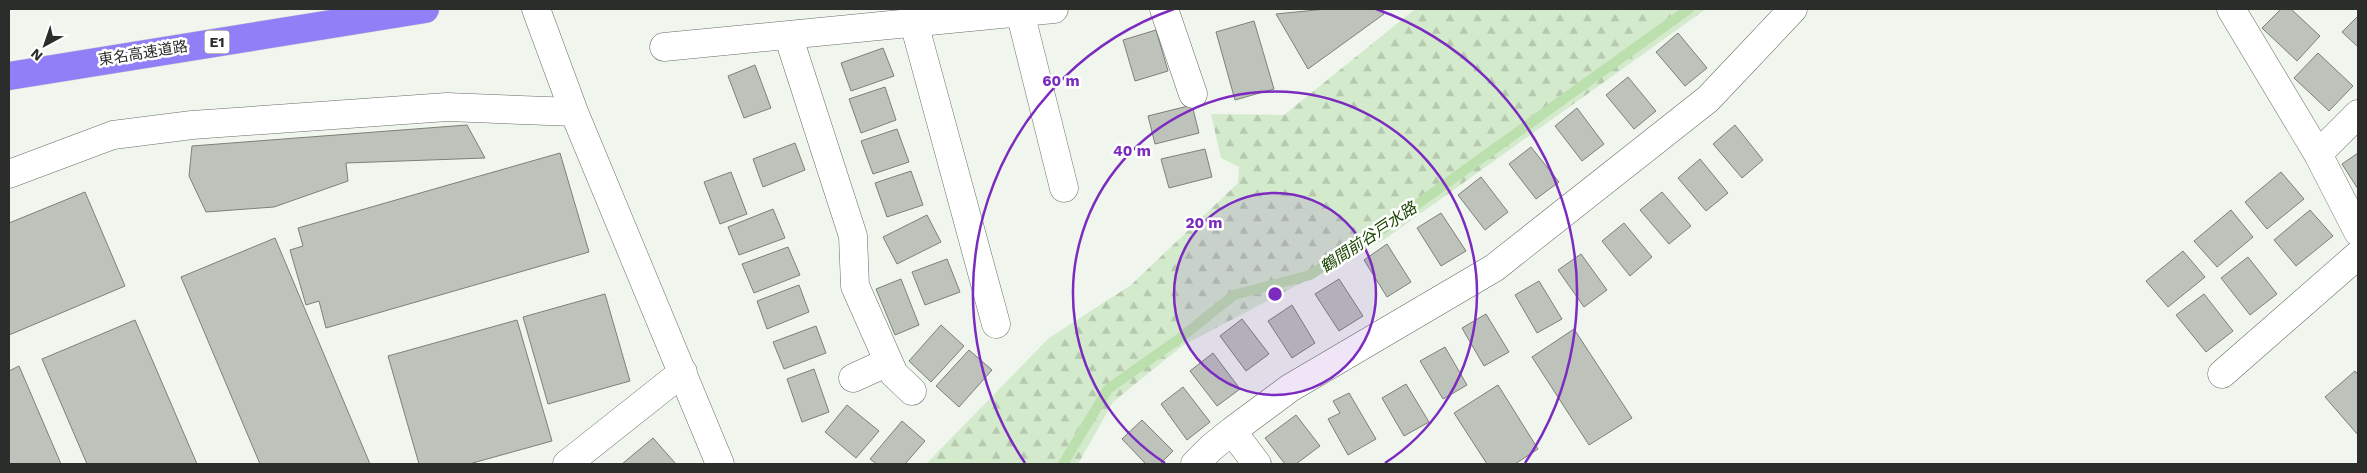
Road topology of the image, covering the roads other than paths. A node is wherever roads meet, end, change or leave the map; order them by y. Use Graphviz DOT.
graph roads {
  1 [pos="425,9"];
  2 [pos="536,9"];
  3 [pos="1054,9"];
  4 [pos="1164,9"];
  5 [pos="1793,9"];
  6 [pos="1020,12"];
  7 [pos="2241,13"];
  8 [pos="914,22"];
  9 [pos="788,35"];
  10 [pos="664,48"];
  11 [pos="9,76"];
  12 [pos="1193,94"];
  13 [pos="574,112"];
  14 [pos="2358,114"];
  15 [pos="2318,154"];
  16 [pos="9,174"];
  17 [pos="1064,188"];
  18 [pos="2358,232"];
  19 [pos="2358,255"];
  20 [pos="996,324"];
  21 [pos="888,362"];
  22 [pos="683,372"];
  23 [pos="2222,374"];
  24 [pos="853,378"];
  25 [pos="912,391"];
  26 [pos="1232,431"];
  27 [pos="567,464"];
  28 [pos="720,464"];
  29 [pos="1195,464"];
  30 [pos="1257,464"];
  1 -- 11 [label="highway, 東名高速道路 / E1"];
  2 -- 13 [label="street"];
  3 -- 6 [label="street"];
  4 -- 12 [label="street"];
  5 -- 26 [label="street"];
  6 -- 8 [label="street"];
  6 -- 17 [label="street"];
  7 -- 15 [label="street"];
  8 -- 9 [label="street"];
  8 -- 20 [label="street"];
  9 -- 10 [label="street"];
  9 -- 21 [label="street"];
  13 -- 16 [label="street"];
  13 -- 22 [label="street"];
  14 -- 15 [label="street"];
  15 -- 18 [label="street"];
  19 -- 23 [label="street"];
  21 -- 24 [label="street"];
  21 -- 25 [label="street"];
  22 -- 27 [label="street"];
  22 -- 28 [label="street"];
  26 -- 29 [label="street"];
  26 -- 30 [label="street"];
}
